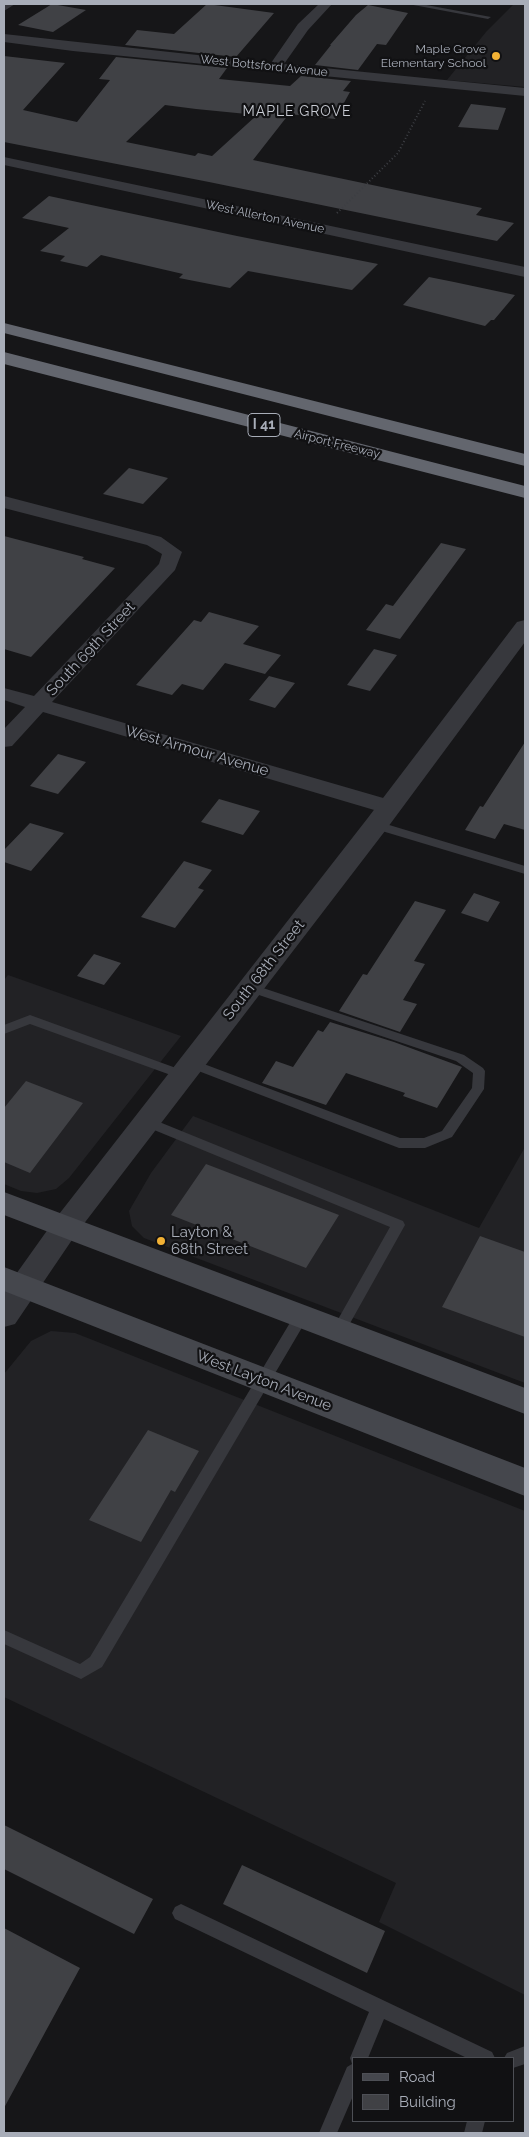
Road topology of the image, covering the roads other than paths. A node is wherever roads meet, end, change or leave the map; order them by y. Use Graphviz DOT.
graph roads {
  1 [pos="10,4"];
  2 [pos="326,4"];
  3 [pos="412,4"];
  4 [pos="4,7"];
  5 [pos="488,18"];
  6 [pos="4,38"];
  7 [pos="275,67"];
  8 [pos="525,92"];
  9 [pos="4,161"];
  10 [pos="525,272"];
  11 [pos="4,328"];
  12 [pos="4,358"];
  13 [pos="525,460"];
  14 [pos="525,492"];
  15 [pos="4,502"];
  16 [pos="525,627"];
  17 [pos="4,694"];
  18 [pos="40,705"];
  19 [pos="4,741"];
  20 [pos="383,816"];
  21 [pos="525,870"];
  22 [pos="250,988"];
  23 [pos="4,1030"];
  24 [pos="187,1070"];
  25 [pos="147,1122"];
  26 [pos="4,1203"];
  27 [pos="66,1226"];
  28 [pos="14,1283"];
  29 [pos="4,1315"];
  30 [pos="302,1315"];
  31 [pos="339,1330"];
  32 [pos="263,1380"];
  33 [pos="525,1401"];
  34 [pos="525,1482"];
  35 [pos="4,1637"];
  36 [pos="181,1912"];
  37 [pos="380,2008"];
  38 [pos="359,2057"];
  39 [pos="484,2057"];
  40 [pos="352,2075"];
  41 [pos="328,2133"];
  1 -- 4 [label="street"];
  2 -- 7 [label="street"];
  3 -- 5 [label="lane"];
  6 -- 7 [label="street, West Bottsford Avenue"];
  7 -- 8 [label="street, West Bottsford Avenue"];
  9 -- 10 [label="street, West Allerton Avenue"];
  11 -- 13 [label="highway, I 41"];
  12 -- 14 [label="highway, Airport Freeway / I 41"];
  15 -- 18 [label="street, South 69th Street"];
  16 -- 20 [label="street, South 68th Street"];
  17 -- 18 [label="street, West Armour Avenue"];
  18 -- 19 [label="street, South 69th Street"];
  18 -- 20 [label="street, West Armour Avenue"];
  20 -- 21 [label="lane"];
  20 -- 22 [label="street, South 68th Street"];
  22 -- 24 [label="street, South 68th Street"];
  22 -- 24 [label="lane"];
  23 -- 24 [label="lane"];
  24 -- 25 [label="street, South 68th Street"];
  25 -- 27 [label="street, South 68th Street"];
  25 -- 31 [label="lane"];
  26 -- 27 [label="main road"];
  27 -- 28 [label="street, South 68th Street"];
  27 -- 30 [label="main road"];
  28 -- 29 [label="street, South 68th Street"];
  28 -- 32 [label="main road, West Layton Avenue"];
  30 -- 31 [label="main road"];
  30 -- 32 [label="lane"];
  31 -- 33 [label="main road"];
  32 -- 34 [label="main road, West Layton Avenue"];
  32 -- 35 [label="lane"];
  36 -- 37 [label="lane"];
  37 -- 38 [label="lane"];
  37 -- 39 [label="lane"];
  40 -- 41 [label="lane"];
}
